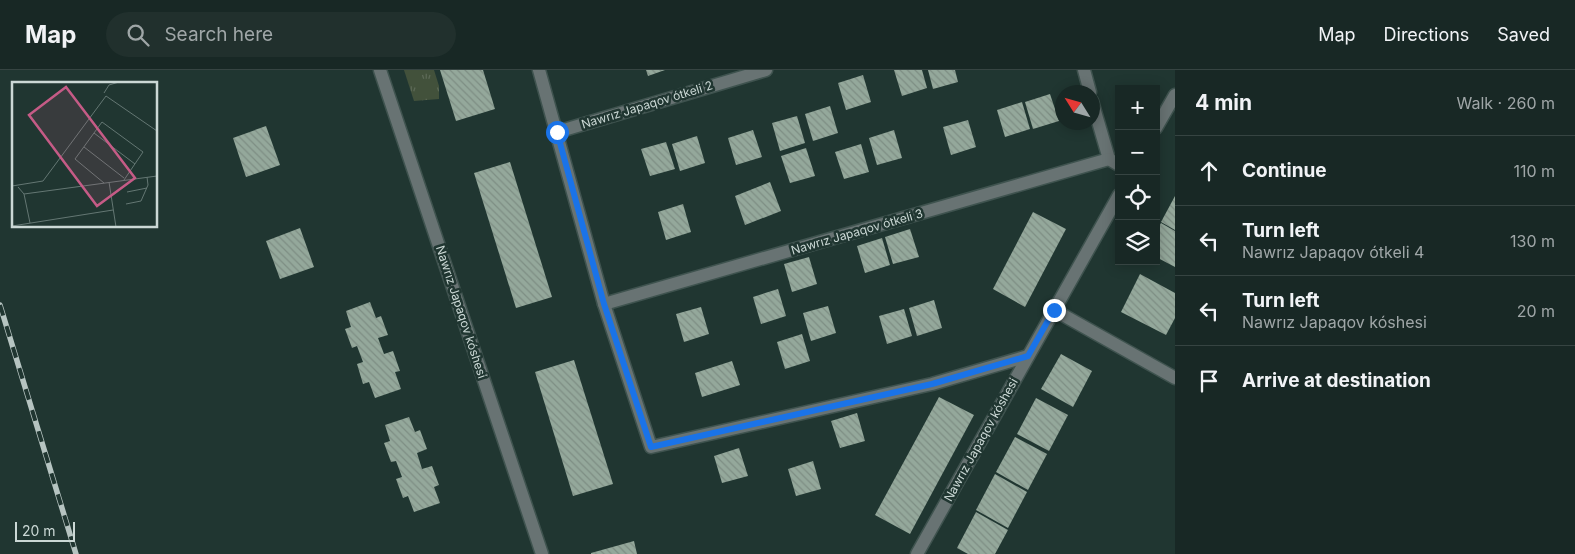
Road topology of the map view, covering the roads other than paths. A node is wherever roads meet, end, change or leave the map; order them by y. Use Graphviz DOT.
graph roads {
  1 [pos="380,70"];
  2 [pos="539,70"];
  3 [pos="766,70"];
  4 [pos="1084,70"];
  5 [pos="1088,85"];
  6 [pos="1175,95"];
  7 [pos="1160,121"];
  8 [pos="1100,123"];
  9 [pos="557,132"];
  10 [pos="1114,162"];
  11 [pos="1115,202"];
  12 [pos="604,304"];
  13 [pos="1054,310"];
  14 [pos="1028,356"];
  15 [pos="1175,378"];
  16 [pos="542,554"];
  17 [pos="917,554"];
  1 -- 16 [label="street, Nawrız Japaqov kóshesi"];
  2 -- 9 [label="street"];
  3 -- 9 [label="street, Nawrız Japaqov ótkeli 2"];
  4 -- 5 [label="street"];
  6 -- 7 [label="street"];
  8 -- 10 [label="street"];
  9 -- 12 [label="street"];
  10 -- 12 [label="street, Nawrız Japaqov ótkeli 3"];
  11 -- 13 [label="street, Nawrız Japaqov kóshesi"];
  12 -- 14 [label="street"];
  13 -- 14 [label="street, Nawrız Japaqov kóshesi"];
  13 -- 15 [label="street"];
  14 -- 17 [label="street, Nawrız Japaqov kóshesi"];
}
